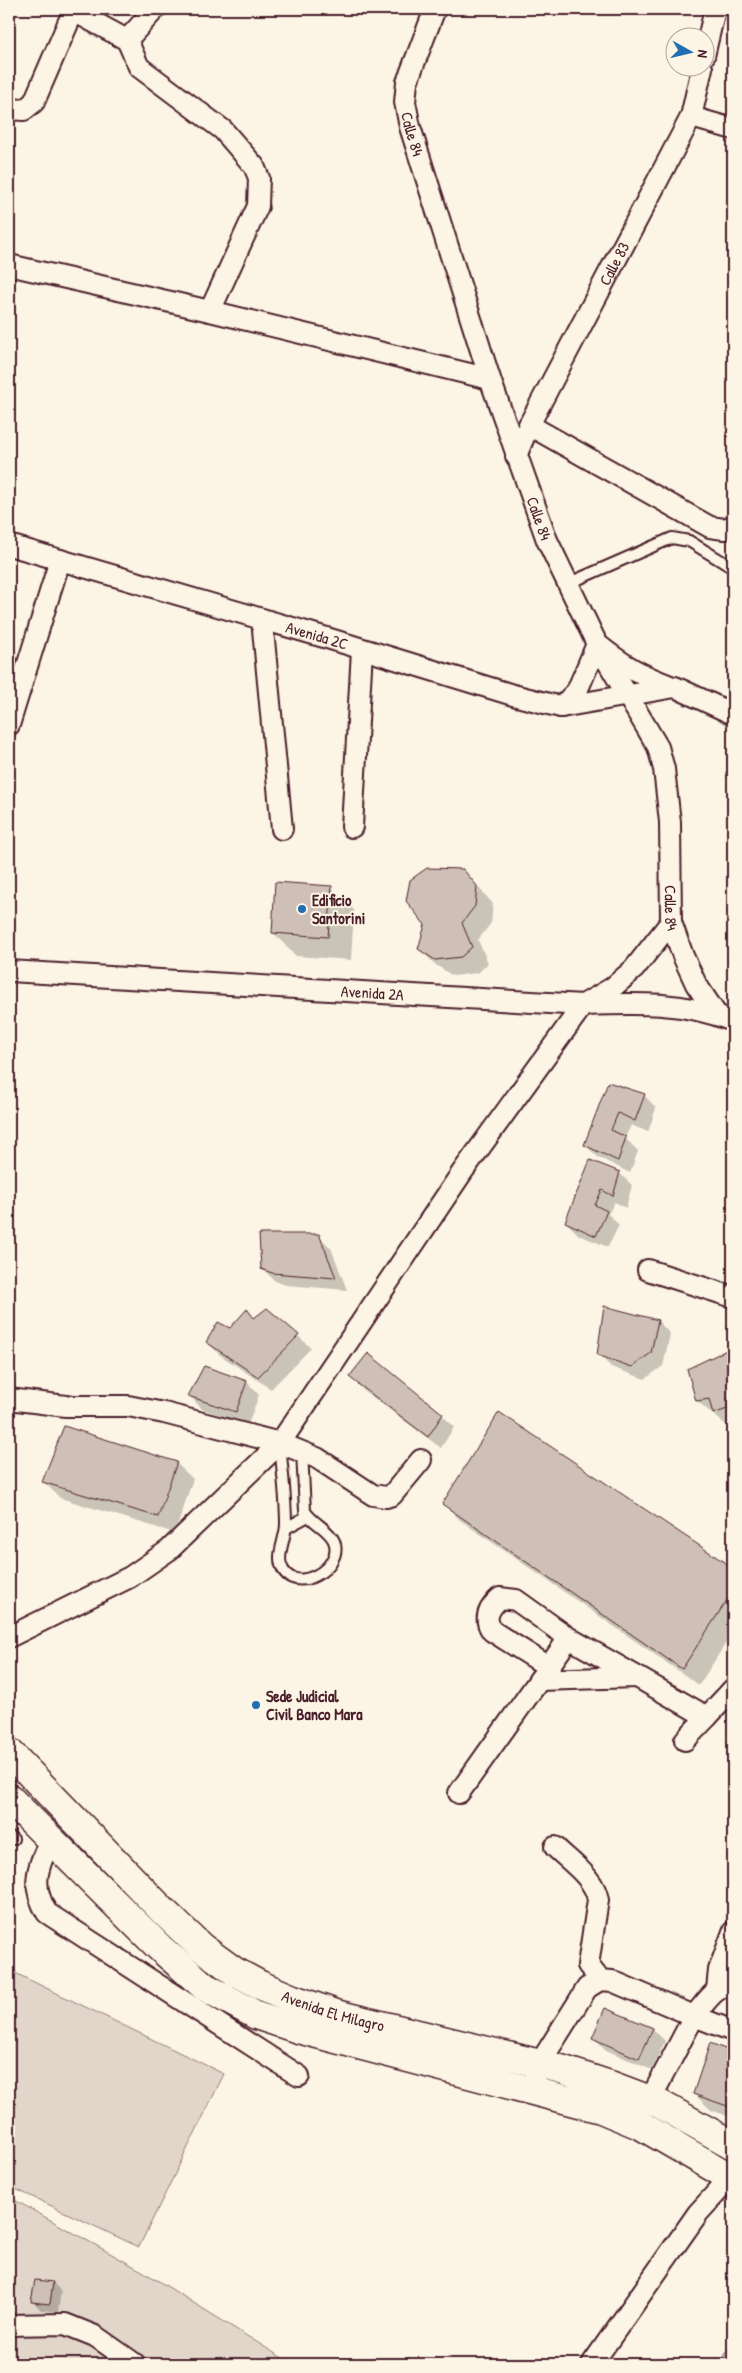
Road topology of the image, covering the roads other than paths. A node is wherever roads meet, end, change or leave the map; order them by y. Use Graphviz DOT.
graph roads {
  1 [pos="154,9"];
  2 [pos="435,9"];
  3 [pos="715,9"];
  4 [pos="711,28"];
  5 [pos="127,40"];
  6 [pos="700,78"];
  7 [pos="9,110"];
  8 [pos="691,116"];
  9 [pos="733,129"];
  10 [pos="9,265"];
  11 [pos="210,311"];
  12 [pos="490,379"];
  13 [pos="529,425"];
  14 [pos="516,456"];
  15 [pos="733,526"];
  16 [pos="9,545"];
  17 [pos="60,560"];
  18 [pos="733,568"];
  19 [pos="567,584"];
  20 [pos="262,619"];
  21 [pos="597,644"];
  22 [pos="362,650"];
  23 [pos="675,688"];
  24 [pos="628,696"];
  25 [pos="561,707"];
  26 [pos="733,714"];
  27 [pos="9,724"];
  28 [pos="352,827"];
  29 [pos="282,829"];
  30 [pos="671,922"];
  31 [pos="9,971"];
  32 [pos="583,1006"];
  33 [pos="725,1017"];
  34 [pos="648,1270"];
  35 [pos="733,1297"];
  36 [pos="9,1399"];
  37 [pos="280,1443"];
  38 [pos="302,1450"];
  39 [pos="421,1460"];
  40 [pos="308,1516"];
  41 [pos="286,1528"];
  42 [pos="9,1637"];
  43 [pos="569,1638"];
  44 [pos="544,1673"];
  45 [pos="637,1676"];
  46 [pos="733,1689"];
  47 [pos="707,1717"];
  48 [pos="685,1740"];
  49 [pos="9,1752"];
  50 [pos="459,1793"];
  51 [pos="9,1798"];
  52 [pos="50,1840"];
  53 [pos="555,1847"];
  54 [pos="733,1932"];
  55 [pos="600,1980"];
  56 [pos="725,1988"];
  57 [pos="694,2016"];
  58 [pos="733,2031"];
  59 [pos="540,2063"];
  60 [pos="299,2076"];
  61 [pos="531,2090"];
  62 [pos="650,2100"];
  63 [pos="733,2145"];
  64 [pos="731,2178"];
  65 [pos="9,2325"];
  66 [pos="135,2364"];
  67 [pos="592,2364"];
  1 -- 5 [label="street"];
  2 -- 12 [label="street, Calle 84"];
  3 -- 4 [label="street"];
  5 -- 7 [label="street"];
  5 -- 11 [label="street"];
  6 -- 8 [label="street, Calle 83"];
  8 -- 9 [label="street"];
  8 -- 13 [label="street, Calle 83"];
  10 -- 11 [label="street"];
  11 -- 12 [label="street"];
  12 -- 14 [label="street, Calle 84"];
  13 -- 14 [label="street, Calle 83"];
  13 -- 15 [label="street"];
  14 -- 19 [label="street, Calle 84"];
  16 -- 17 [label="street, Avenida 2C"];
  17 -- 20 [label="street, Avenida 2C"];
  17 -- 27 [label="street"];
  18 -- 19 [label="lane"];
  19 -- 21 [label="street, Calle 84"];
  20 -- 22 [label="street, Avenida 2C"];
  20 -- 29 [label="street"];
  21 -- 23 [label="street"];
  21 -- 24 [label="street, Calle 84"];
  21 -- 25 [label="street"];
  22 -- 25 [label="street, Avenida 2C"];
  22 -- 28 [label="street"];
  23 -- 24 [label="street, Avenida 2C"];
  23 -- 26 [label="street"];
  24 -- 25 [label="street, Avenida 2C"];
  24 -- 30 [label="street, Calle 84"];
  30 -- 32 [label="street"];
  30 -- 33 [label="street, Calle 84"];
  31 -- 32 [label="street, Avenida 2A"];
  32 -- 33 [label="street, Avenida 2A"];
  32 -- 37 [label="street"];
  34 -- 35 [label="street"];
  36 -- 37 [label="street"];
  37 -- 38 [label="street"];
  37 -- 41 [label="lane"];
  37 -- 42 [label="street"];
  38 -- 39 [label="street"];
  38 -- 40 [label="lane"];
  40 -- 41 [label="lane"];
  40 -- 41 [label="lane"];
  43 -- 44 [label="street"];
  43 -- 44 [label="street"];
  43 -- 45 [label="street"];
  44 -- 45 [label="street"];
  44 -- 50 [label="street"];
  45 -- 47 [label="street"];
  46 -- 47 [label="street"];
  47 -- 48 [label="street"];
  49 -- 59 [label="main road, Avenida El Milagro"];
  51 -- 52 [label="main road, Avenida El Milagro"];
  52 -- 60 [label="street"];
  52 -- 61 [label="main road, Avenida El Milagro"];
  53 -- 55 [label="street"];
  54 -- 56 [label="street"];
  55 -- 57 [label="street"];
  55 -- 59 [label="street"];
  56 -- 57 [label="street"];
  57 -- 58 [label="street"];
  57 -- 62 [label="street"];
  59 -- 61 [label="street"];
  59 -- 62 [label="main road, Avenida El Milagro"];
  61 -- 64 [label="main road, Avenida El Milagro"];
  62 -- 63 [label="main road, Avenida El Milagro"];
  64 -- 67 [label="street"];
  65 -- 66 [label="street"];
}
